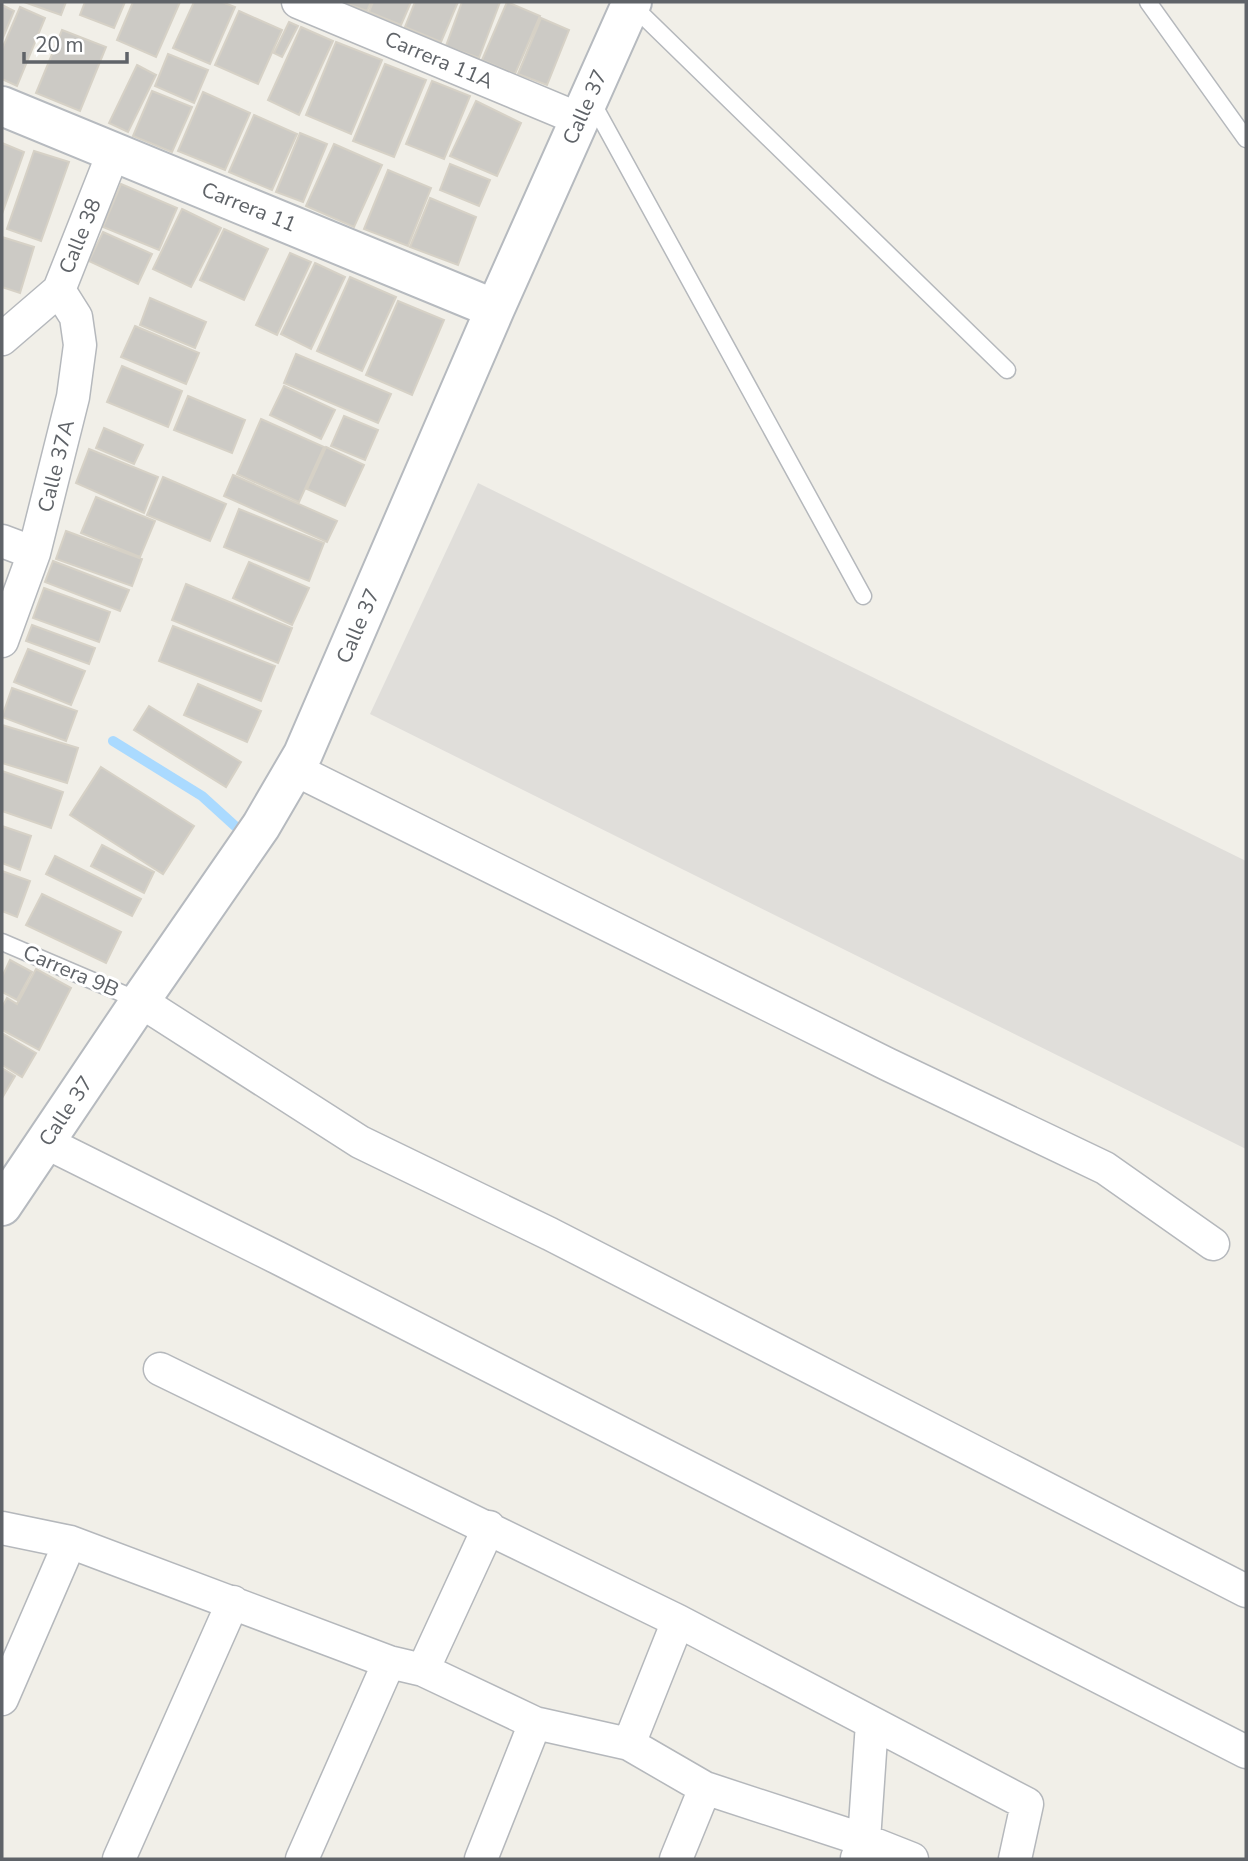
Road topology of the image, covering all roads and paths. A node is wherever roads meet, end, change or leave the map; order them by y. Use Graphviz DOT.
graph roads {
  1 [pos="298,2"];
  2 [pos="1148,2"];
  3 [pos="631,3"];
  4 [pos="2,106"];
  5 [pos="584,108"];
  6 [pos="1246,139"];
  7 [pos="114,151"];
  8 [pos="59,290"];
  9 [pos="495,309"];
  10 [pos="2,339"];
  11 [pos="1007,370"];
  12 [pos="2,541"];
  13 [pos="34,553"];
  14 [pos="863,596"];
  15 [pos="2,641"];
  16 [pos="294,769"];
  17 [pos="2,942"];
  18 [pos="140,1001"];
  19 [pos="45,1142"];
  20 [pos="2,1206"];
  21 [pos="1213,1244"];
  22 [pos="160,1369"];
  23 [pos="489,1527"];
  24 [pos="2,1528"];
  25 [pos="70,1542"];
  26 [pos="1246,1591"];
  27 [pos="233,1602"];
  28 [pos="678,1621"];
  29 [pos="389,1661"];
  30 [pos="423,1670"];
  31 [pos="2,1699"];
  32 [pos="535,1723"];
  33 [pos="872,1723"];
  34 [pos="629,1744"];
  35 [pos="1246,1752"];
  36 [pos="705,1788"];
  37 [pos="860,1850"];
  38 [pos="119,1859"];
  39 [pos="302,1859"];
  40 [pos="481,1859"];
  41 [pos="676,1859"];
  42 [pos="912,1859"];
  43 [pos="1015,1859"];
  1 -- 5 [label="street, Carrera 11A"];
  2 -- 6 [label="lane"];
  3 -- 5 [label="main road, Calle 37"];
  3 -- 11 [label="lane"];
  4 -- 7 [label="main road, Carrera 11"];
  5 -- 9 [label="main road, Calle 37"];
  5 -- 14 [label="lane"];
  7 -- 8 [label="street, Calle 38"];
  7 -- 9 [label="main road, Carrera 11"];
  8 -- 10 [label="street, Calle 38"];
  8 -- 13 [label="street, Calle 37A"];
  9 -- 16 [label="main road, Calle 37"];
  12 -- 13 [label="street"];
  13 -- 15 [label="street, Calle 37A"];
  16 -- 18 [label="main road, Calle 37"];
  16 -- 21 [label="street"];
  17 -- 18 [label="lane, Carrera 9B"];
  18 -- 19 [label="main road, Calle 37"];
  18 -- 26 [label="street"];
  19 -- 20 [label="main road, Calle 37"];
  19 -- 35 [label="street"];
  22 -- 23 [label="street"];
  23 -- 28 [label="street"];
  23 -- 30 [label="street"];
  24 -- 25 [label="street"];
  25 -- 27 [label="street"];
  25 -- 31 [label="street"];
  27 -- 29 [label="street"];
  27 -- 38 [label="street"];
  28 -- 33 [label="street"];
  28 -- 34 [label="street"];
  29 -- 30 [label="street"];
  29 -- 39 [label="street"];
  30 -- 32 [label="street"];
  32 -- 34 [label="street"];
  32 -- 40 [label="street"];
  33 -- 37 [label="street"];
  33 -- 43 [label="street"];
  34 -- 36 [label="street"];
  36 -- 37 [label="street"];
  36 -- 41 [label="street"];
  37 -- 42 [label="street"];
}
